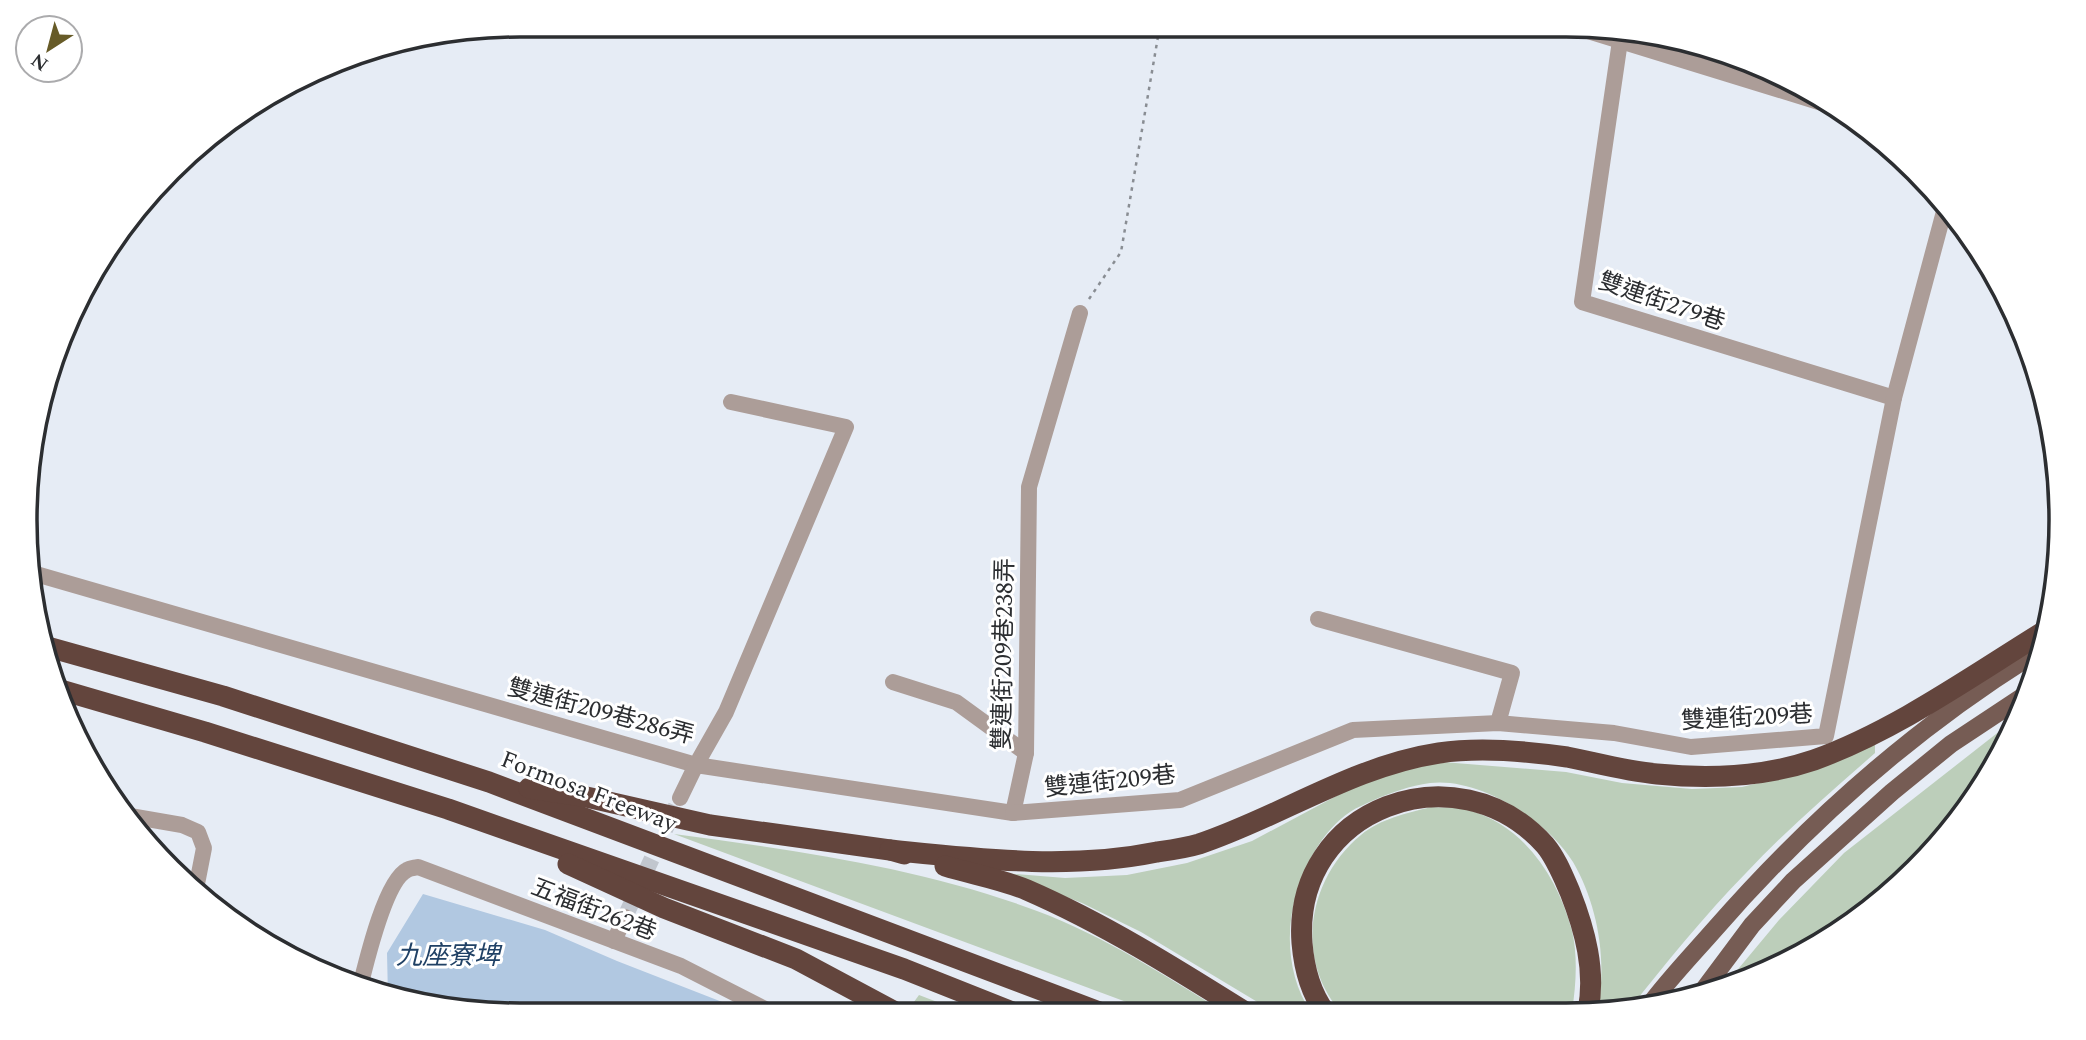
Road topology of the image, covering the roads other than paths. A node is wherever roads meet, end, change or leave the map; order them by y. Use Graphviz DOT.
graph roads {
  1 [pos="1616,40"];
  2 [pos="1620,41"];
  3 [pos="1796,95"];
  4 [pos="1942,218"];
  5 [pos="1080,313"];
  6 [pos="1894,398"];
  7 [pos="731,402"];
  8 [pos="40,575"];
  9 [pos="1318,619"];
  10 [pos="2035,637"];
  11 [pos="54,649"];
  12 [pos="2030,656"];
  13 [pos="892,682"];
  14 [pos="69,692"];
  15 [pos="2013,704"];
  16 [pos="1498,723"];
  17 [pos="1026,753"];
  18 [pos="696,765"];
  19 [pos="489,782"];
  20 [pos="680,798"];
  21 [pos="448,809"];
  22 [pos="1013,813"];
  23 [pos="140,818"];
  24 [pos="890,850"];
  25 [pos="198,880"];
  26 [pos="625,917"];
  27 [pos="614,940"];
  28 [pos="362,977"];
  29 [pos="1710,981"];
  30 [pos="1659,994"];
  31 [pos="1588,1002"];
  32 [pos="753,1003"];
  33 [pos="878,1003"];
  34 [pos="990,1003"];
  35 [pos="1075,1003"];
  36 [pos="1231,1003"];
  37 [pos="1321,1003"];
  1 -- 2 [label="street"];
  2 -- 3 [label="street"];
  2 -- 6 [label="street, 雙連街279巷"];
  4 -- 6 [label="street, 雙連街209巷"];
  5 -- 17 [label="street, 雙連街209巷238弄"];
  6 -- 16 [label="street, 雙連街209巷"];
  7 -- 18 [label="street, 雙連街209巷286弄"];
  8 -- 18 [label="street, 雙連街209巷286弄"];
  9 -- 16 [label="street"];
  10 -- 24 [label="highway"];
  11 -- 19 [label="highway, Formosa Freeway"];
  12 -- 30 [label="main road"];
  13 -- 17 [label="street"];
  14 -- 21 [label="highway"];
  15 -- 29 [label="main road"];
  16 -- 22 [label="street, 雙連街209巷"];
  17 -- 22 [label="street, 雙連街209巷238弄"];
  18 -- 20 [label="street"];
  18 -- 22 [label="street"];
  19 -- 24 [label="highway"];
  19 -- 35 [label="highway, Formosa Freeway"];
  21 -- 33 [label="highway"];
  21 -- 34 [label="highway"];
  23 -- 25 [label="street"];
  24 -- 36 [label="highway"];
  26 -- 27 [label="street"];
  27 -- 28 [label="street, 五福街262巷"];
  27 -- 32 [label="street, 五福街262巷"];
  31 -- 37 [label="highway"];
}
